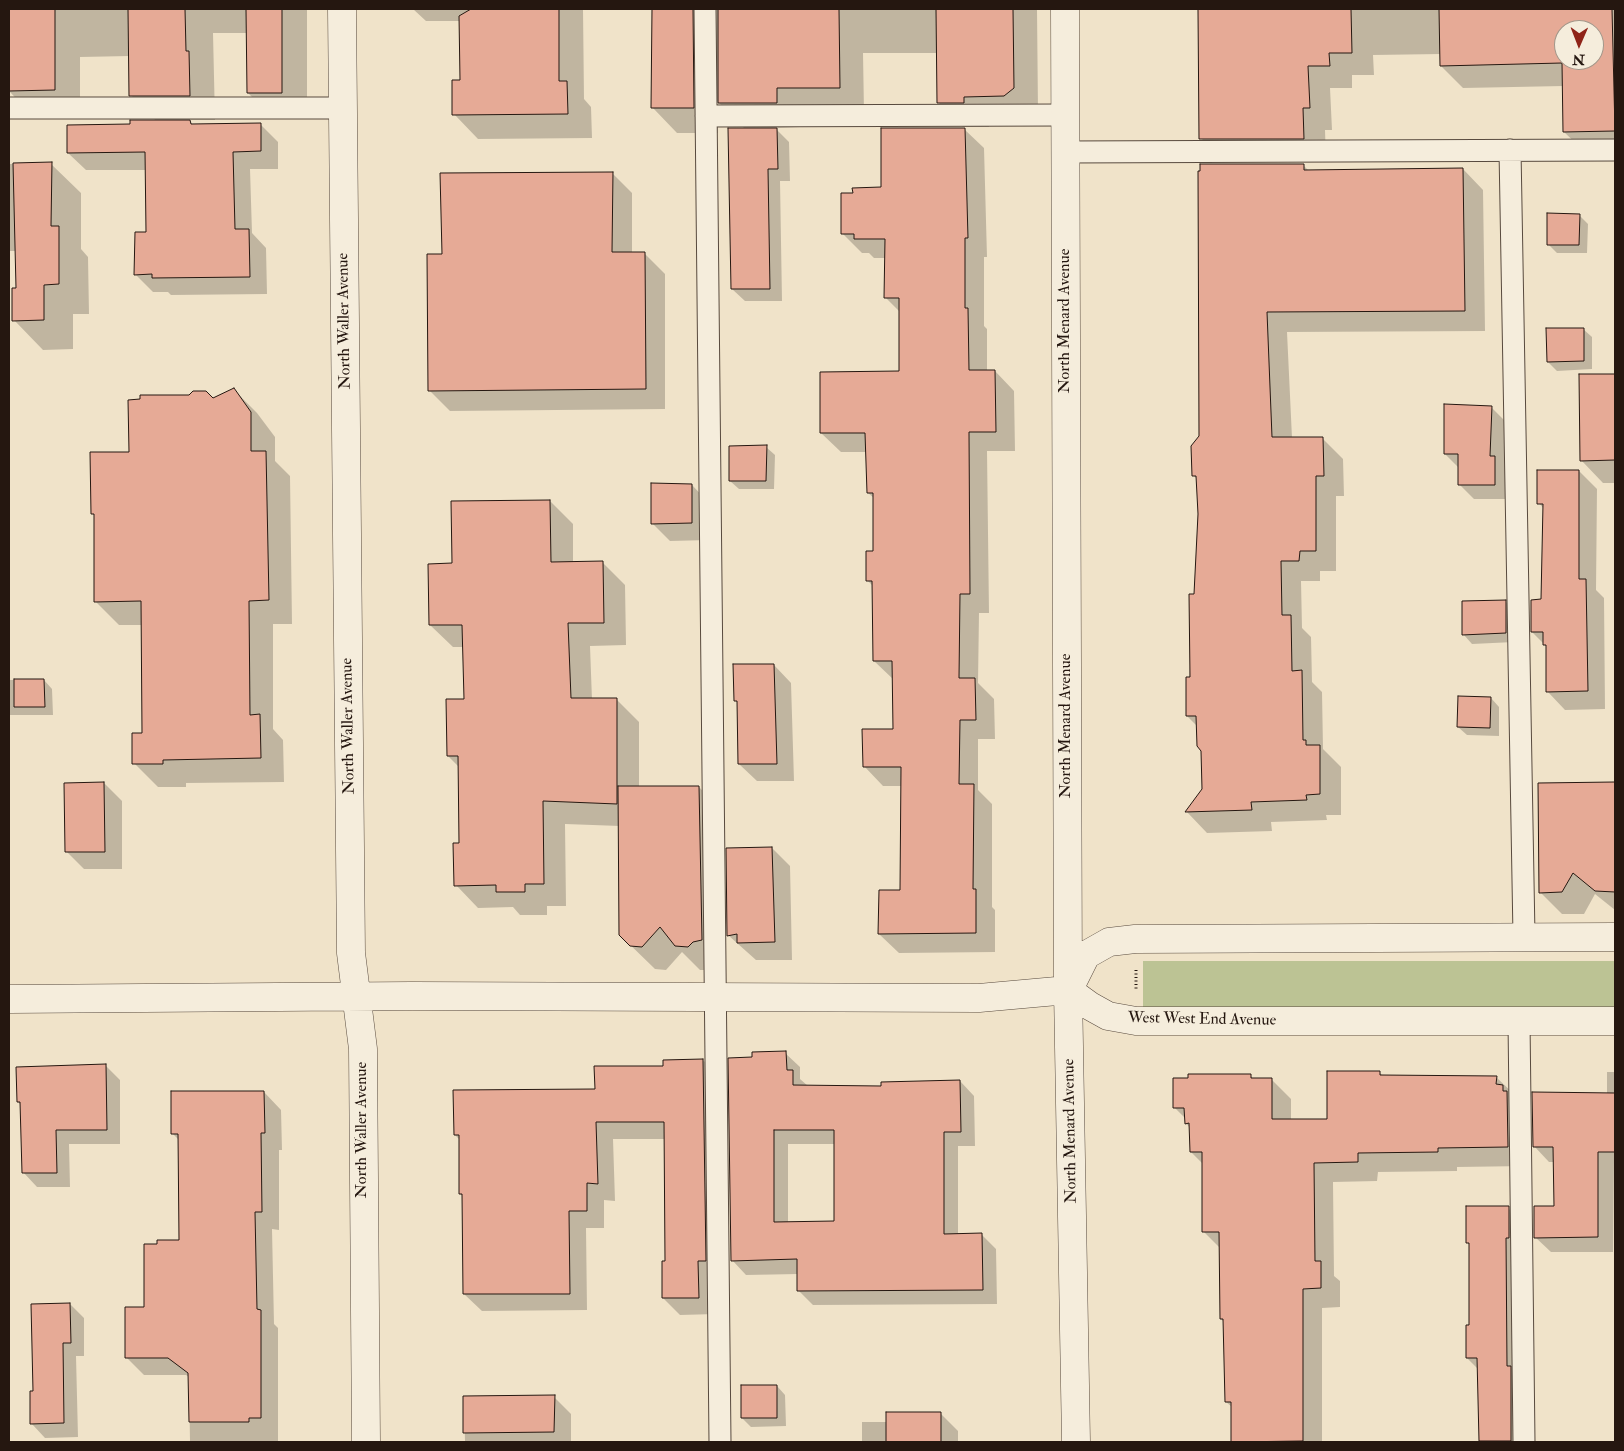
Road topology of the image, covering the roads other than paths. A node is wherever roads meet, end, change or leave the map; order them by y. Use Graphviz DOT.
graph roads {
  1 [pos="342,9"];
  2 [pos="705,9"];
  3 [pos="1065,9"];
  4 [pos="9,108"];
  5 [pos="343,108"];
  6 [pos="1065,115"];
  7 [pos="706,116"];
  8 [pos="1510,150"];
  9 [pos="1615,150"];
  10 [pos="1065,152"];
  11 [pos="1524,936"];
  12 [pos="1615,937"];
  13 [pos="1068,990"];
  14 [pos="356,996"];
  15 [pos="716,997"];
  16 [pos="9,999"];
  17 [pos="1519,1021"];
  18 [pos="1615,1021"];
  19 [pos="366,1442"];
  20 [pos="720,1442"];
  21 [pos="1076,1442"];
  22 [pos="1524,1442"];
  1 -- 5 [label="street, North Waller Avenue"];
  2 -- 7 [label="lane"];
  3 -- 6 [label="street, North Menard Avenue"];
  4 -- 5 [label="lane"];
  5 -- 14 [label="street, North Waller Avenue"];
  6 -- 7 [label="lane"];
  6 -- 10 [label="street, North Menard Avenue"];
  7 -- 15 [label="lane"];
  8 -- 9 [label="lane"];
  8 -- 10 [label="lane"];
  8 -- 11 [label="lane"];
  10 -- 13 [label="street, North Menard Avenue"];
  11 -- 12 [label="street"];
  11 -- 13 [label="street"];
  13 -- 15 [label="street"];
  13 -- 17 [label="street, West West End Avenue"];
  13 -- 21 [label="street, North Menard Avenue"];
  14 -- 15 [label="street"];
  14 -- 16 [label="street"];
  14 -- 19 [label="street, North Waller Avenue"];
  15 -- 20 [label="lane"];
  17 -- 18 [label="street, West West End Avenue"];
  17 -- 22 [label="lane"];
}
